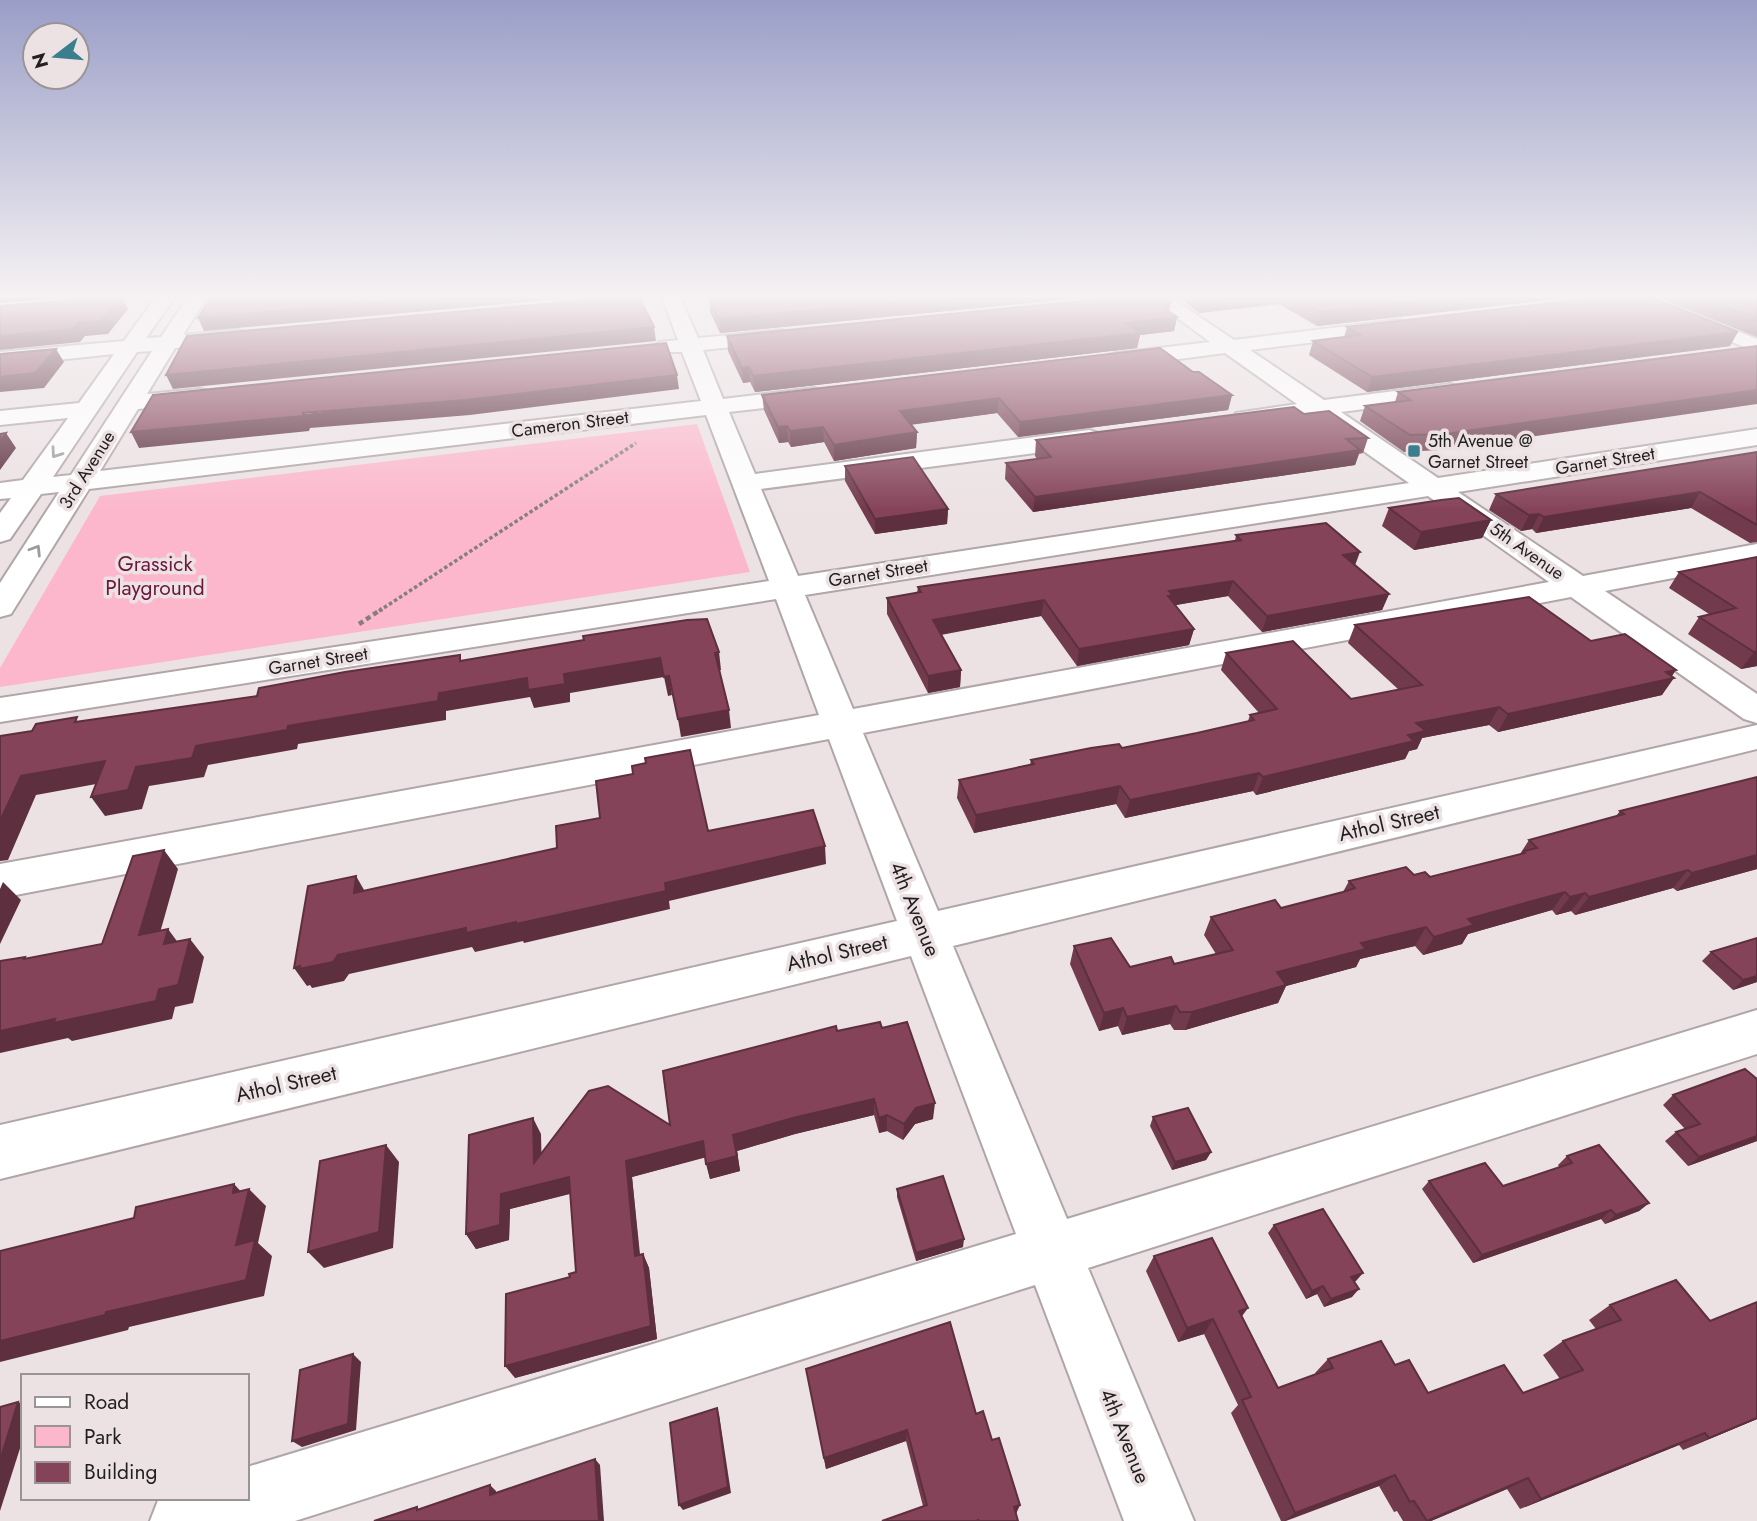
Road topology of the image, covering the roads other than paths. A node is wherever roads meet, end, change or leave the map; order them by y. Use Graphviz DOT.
graph roads {
  1 [pos="116,368"];
  2 [pos="152,368"];
  3 [pos="686,368"];
  4 [pos="1261,368"];
  5 [pos="1470,388"];
  6 [pos="840,392"];
  7 [pos="225,393"];
  8 [pos="129,403"];
  9 [pos="715,407"];
  10 [pos="1320,408"];
  11 [pos="87,409"];
  12 [pos="0,418"];
  13 [pos="1224,421"];
  14 [pos="1115,435"];
  15 [pos="1757,437"];
  16 [pos="79,482"];
  17 [pos="745,483"];
  18 [pos="32,487"];
  19 [pos="1436,487"];
  20 [pos="0,491"];
  21 [pos="0,533"];
  22 [pos="1757,553"];
  23 [pos="1578,586"];
  24 [pos="787,587"];
  25 [pos="0,607"];
  26 [pos="0,710"];
  27 [pos="1757,711"];
  28 [pos="842,724"];
  29 [pos="1757,737"];
  30 [pos="0,881"];
  31 [pos="924,932"];
  32 [pos="1757,1032"];
  33 [pos="0,1152"];
  34 [pos="1051,1250"];
  35 [pos="185,1521"];
  36 [pos="1159,1521"];
  1 -- 11 [label="street, 3rd Avenue"];
  2 -- 8 [label="street, 3rd Avenue"];
  3 -- 9 [label="street, 4th Avenue"];
  4 -- 10 [label="street, 5th Avenue"];
  5 -- 10 [label="street"];
  6 -- 9 [label="street, Cameron Street"];
  7 -- 8 [label="street"];
  8 -- 16 [label="street, 3rd Avenue"];
  9 -- 16 [label="street, Cameron Street"];
  9 -- 17 [label="street, 4th Avenue"];
  10 -- 13 [label="street"];
  10 -- 19 [label="street, 5th Avenue"];
  11 -- 12 [label="street"];
  11 -- 18 [label="street, 3rd Avenue, one-way"];
  14 -- 17 [label="street"];
  15 -- 19 [label="street, Garnet Street"];
  16 -- 18 [label="street, Cameron Street"];
  25 -- 16 [label="street, 3rd Avenue, one-way"];
  17 -- 24 [label="street, 4th Avenue"];
  18 -- 20 [label="street, Cameron Street"];
  18 -- 21 [label="street, 3rd Avenue"];
  19 -- 23 [label="street, 5th Avenue"];
  19 -- 24 [label="street, Garnet Street"];
  22 -- 23 [label="street"];
  23 -- 27 [label="street, 5th Avenue"];
  23 -- 28 [label="street"];
  24 -- 26 [label="street, Garnet Street"];
  24 -- 28 [label="street, 4th Avenue"];
  28 -- 30 [label="street"];
  28 -- 31 [label="street, 4th Avenue"];
  29 -- 31 [label="street, Athol Street"];
  31 -- 33 [label="street, Athol Street"];
  31 -- 34 [label="street, 4th Avenue"];
  32 -- 34 [label="street"];
  34 -- 35 [label="street"];
  34 -- 36 [label="street, 4th Avenue"];
}
